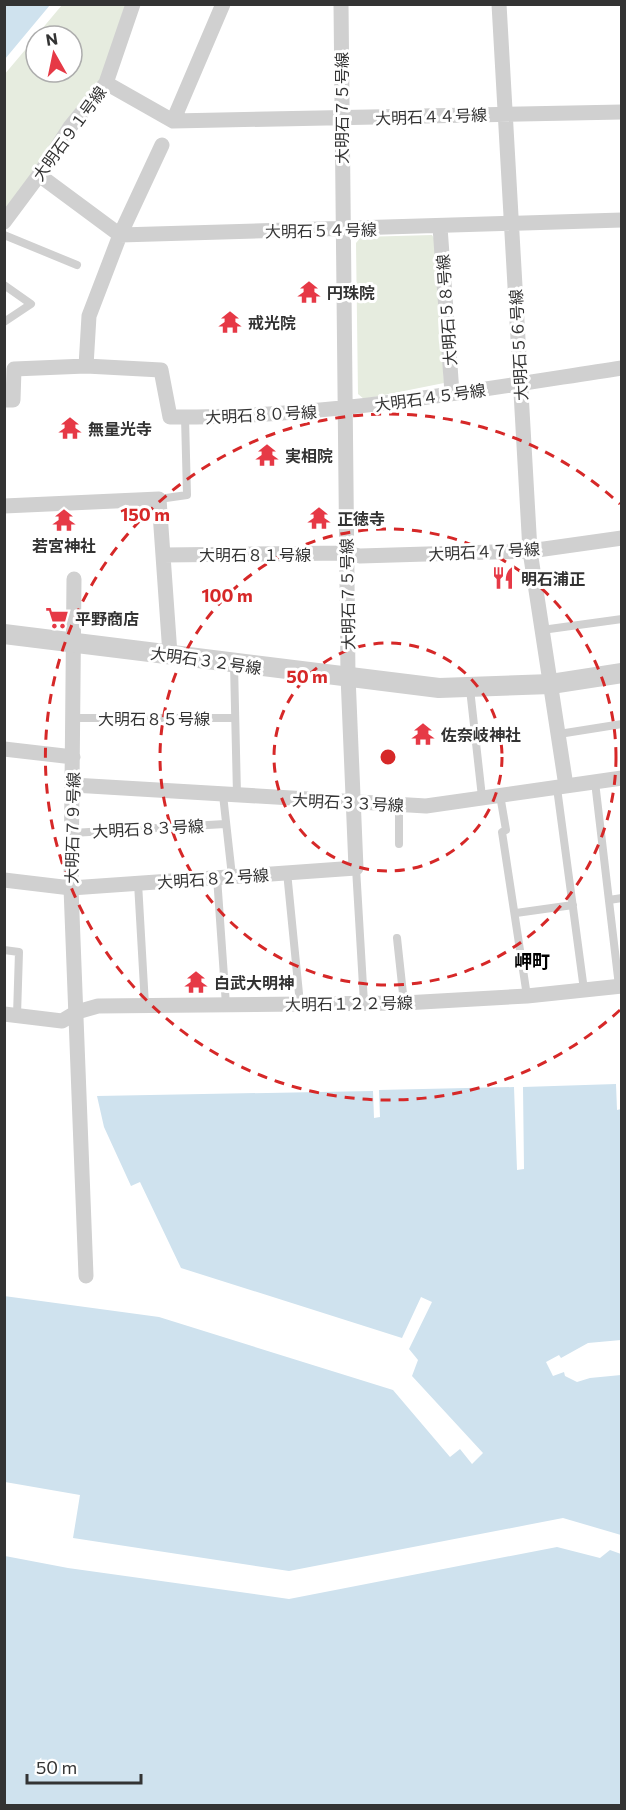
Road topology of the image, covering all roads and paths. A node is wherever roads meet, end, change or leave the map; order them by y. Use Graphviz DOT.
graph roads {
  1 [pos="133,4"];
  2 [pos="223,4"];
  3 [pos="341,4"];
  4 [pos="499,4"];
  5 [pos="106,83"];
  6 [pos="621,112"];
  7 [pos="504,114"];
  8 [pos="342,118"];
  9 [pos="173,121"];
  10 [pos="162,145"];
  11 [pos="39,175"];
  12 [pos="621,220"];
  13 [pos="4,222"];
  14 [pos="512,224"];
  15 [pos="440,227"];
  16 [pos="342,230"];
  17 [pos="4,235"];
  18 [pos="120,235"];
  19 [pos="77,265"];
  20 [pos="4,285"];
  21 [pos="4,322"];
  22 [pos="86,366"];
  23 [pos="621,368"];
  24 [pos="520,383"];
  25 [pos="452,393"];
  26 [pos="4,400"];
  27 [pos="345,409"];
  28 [pos="185,417"];
  29 [pos="159,499"];
  30 [pos="4,506"];
  31 [pos="621,538"];
  32 [pos="530,551"];
  33 [pos="346,554"];
  34 [pos="163,555"];
  35 [pos="74,579"];
  36 [pos="621,619"];
  37 [pos="542,630"];
  38 [pos="4,634"];
  39 [pos="74,643"];
  40 [pos="170,654"];
  41 [pos="234,664"];
  42 [pos="621,673"];
  43 [pos="348,676"];
  44 [pos="551,684"];
  45 [pos="470,689"];
  46 [pos="73,718"];
  47 [pos="234,718"];
  48 [pos="621,724"];
  49 [pos="559,734"];
  50 [pos="4,749"];
  51 [pos="73,757"];
  52 [pos="621,778"];
  53 [pos="595,782"];
  54 [pos="73,785"];
  55 [pos="562,787"];
  56 [pos="230,795"];
  57 [pos="500,795"];
  58 [pos="482,797"];
  59 [pos="353,803"];
  60 [pos="399,805"];
  61 [pos="225,824"];
  62 [pos="72,833"];
  63 [pos="399,844"];
  64 [pos="356,867"];
  65 [pos="288,872"];
  66 [pos="224,877"];
  67 [pos="4,880"];
  68 [pos="138,883"];
  69 [pos="71,888"];
  70 [pos="621,898"];
  71 [pos="609,900"];
  72 [pos="573,905"];
  73 [pos="516,913"];
  74 [pos="398,938"];
  75 [pos="4,950"];
  76 [pos="620,986"];
  77 [pos="584,990"];
  78 [pos="527,996"];
  79 [pos="364,1003"];
  80 [pos="404,1003"];
  81 [pos="300,1004"];
  82 [pos="145,1005"];
  83 [pos="226,1005"];
  84 [pos="77,1012"];
  85 [pos="10,1015"];
  86 [pos="86,1276"];
  1 -- 5 [label="street, 大明石９１号線"];
  2 -- 9 [label="street"];
  3 -- 8 [label="street, 大明石７５号線"];
  4 -- 7 [label="street, 大明石５６号線"];
  5 -- 9 [label="street"];
  5 -- 11 [label="street, 大明石９１号線"];
  6 -- 7 [label="street, 大明石４４号線"];
  7 -- 8 [label="street, 大明石４４号線"];
  7 -- 14 [label="street, 大明石５６号線"];
  8 -- 9 [label="street, 大明石４４号線"];
  8 -- 16 [label="street, 大明石７５号線"];
  10 -- 18 [label="street"];
  11 -- 13 [label="street, 大明石９１号線"];
  11 -- 18 [label="street"];
  12 -- 14 [label="street, 大明石５４号線"];
  14 -- 15 [label="street, 大明石５４号線"];
  14 -- 24 [label="street, 大明石５６号線"];
  15 -- 16 [label="street, 大明石５４号線"];
  15 -- 25 [label="street, 大明石５８号線"];
  16 -- 18 [label="street, 大明石５４号線"];
  16 -- 27 [label="street, 大明石７５号線"];
  17 -- 19 [label="lane"];
  18 -- 22 [label="street"];
  20 -- 21 [label="lane"];
  22 -- 26 [label="street"];
  22 -- 28 [label="street"];
  23 -- 24 [label="street, 大明石４５号線"];
  24 -- 25 [label="street, 大明石４５号線"];
  24 -- 32 [label="street, 大明石５６号線"];
  25 -- 27 [label="street, 大明石４５号線"];
  27 -- 28 [label="street, 大明石８０号線"];
  27 -- 33 [label="street, 大明石７５号線"];
  28 -- 29 [label="lane, 大明石８０号線"];
  29 -- 30 [label="street, 大明石８０号線"];
  29 -- 34 [label="street"];
  31 -- 32 [label="street, 大明石４７号線"];
  32 -- 33 [label="street, 大明石４７号線"];
  32 -- 37 [label="street, 大明石５６号線"];
  33 -- 34 [label="street, 大明石８１号線"];
  33 -- 43 [label="street, 大明石７５号線"];
  34 -- 40 [label="street"];
  35 -- 39 [label="street, 大明石７９号線"];
  36 -- 37 [label="lane"];
  37 -- 44 [label="street, 大明石５６号線"];
  38 -- 39 [label="street, 大明石３２号線"];
  39 -- 40 [label="street, 大明石３２号線"];
  39 -- 46 [label="street, 大明石７９号線"];
  40 -- 41 [label="street, 大明石３２号線"];
  41 -- 43 [label="street, 大明石３２号線"];
  41 -- 47 [label="lane"];
  42 -- 44 [label="street, 大明石３２号線"];
  43 -- 45 [label="street, 大明石３２号線"];
  43 -- 59 [label="street, 大明石７５号線"];
  44 -- 45 [label="street, 大明石３２号線"];
  44 -- 49 [label="street, 大明石５６号線"];
  45 -- 58 [label="lane"];
  46 -- 47 [label="lane, 大明石８５号線"];
  46 -- 51 [label="street, 大明石７９号線"];
  47 -- 56 [label="lane"];
  48 -- 49 [label="lane"];
  49 -- 55 [label="street, 大明石５６号線"];
  50 -- 51 [label="street"];
  51 -- 54 [label="street, 大明石７９号線"];
  52 -- 53 [label="street, 大明石３３号線"];
  53 -- 55 [label="street, 大明石３３号線"];
  53 -- 71 [label="lane"];
  54 -- 56 [label="street, 大明石３３号線"];
  54 -- 62 [label="street, 大明石７９号線"];
  55 -- 57 [label="street, 大明石３３号線"];
  55 -- 72 [label="lane"];
  56 -- 59 [label="street, 大明石３３号線"];
  56 -- 61 [label="lane"];
  57 -- 58 [label="street, 大明石３３号線"];
  57 -- 73 [label="lane"];
  58 -- 60 [label="street, 大明石３３号線"];
  59 -- 60 [label="street, 大明石３３号線"];
  59 -- 64 [label="street, 大明石７５号線"];
  60 -- 63 [label="lane"];
  61 -- 62 [label="lane, 大明石８３号線"];
  61 -- 66 [label="lane"];
  62 -- 69 [label="street, 大明石７９号線"];
  64 -- 65 [label="street, 大明石８２号線"];
  64 -- 79 [label="lane, 大明石７５号線"];
  65 -- 66 [label="street, 大明石８２号線"];
  65 -- 81 [label="lane"];
  66 -- 68 [label="street, 大明石８２号線"];
  66 -- 83 [label="lane"];
  67 -- 69 [label="street, 大明石８２号線"];
  68 -- 69 [label="street, 大明石８２号線"];
  68 -- 82 [label="lane"];
  69 -- 84 [label="street, 大明石７９号線"];
  70 -- 71 [label="lane"];
  71 -- 76 [label="lane"];
  72 -- 73 [label="lane"];
  72 -- 77 [label="lane"];
  73 -- 78 [label="lane"];
  74 -- 80 [label="lane"];
  75 -- 85 [label="lane"];
  76 -- 77 [label="street, 大明石１２２号線"];
  77 -- 78 [label="street, 大明石１２２号線"];
  78 -- 80 [label="street, 大明石１２２号線"];
  79 -- 80 [label="street, 大明石１２２号線"];
  79 -- 81 [label="street, 大明石１２２号線"];
  81 -- 83 [label="street, 大明石１２２号線"];
  82 -- 83 [label="street, 大明石１２２号線"];
  82 -- 84 [label="street, 大明石１２２号線"];
  84 -- 85 [label="street, 大明石１２２号線"];
  84 -- 86 [label="street, 大明石７９号線"];
}
